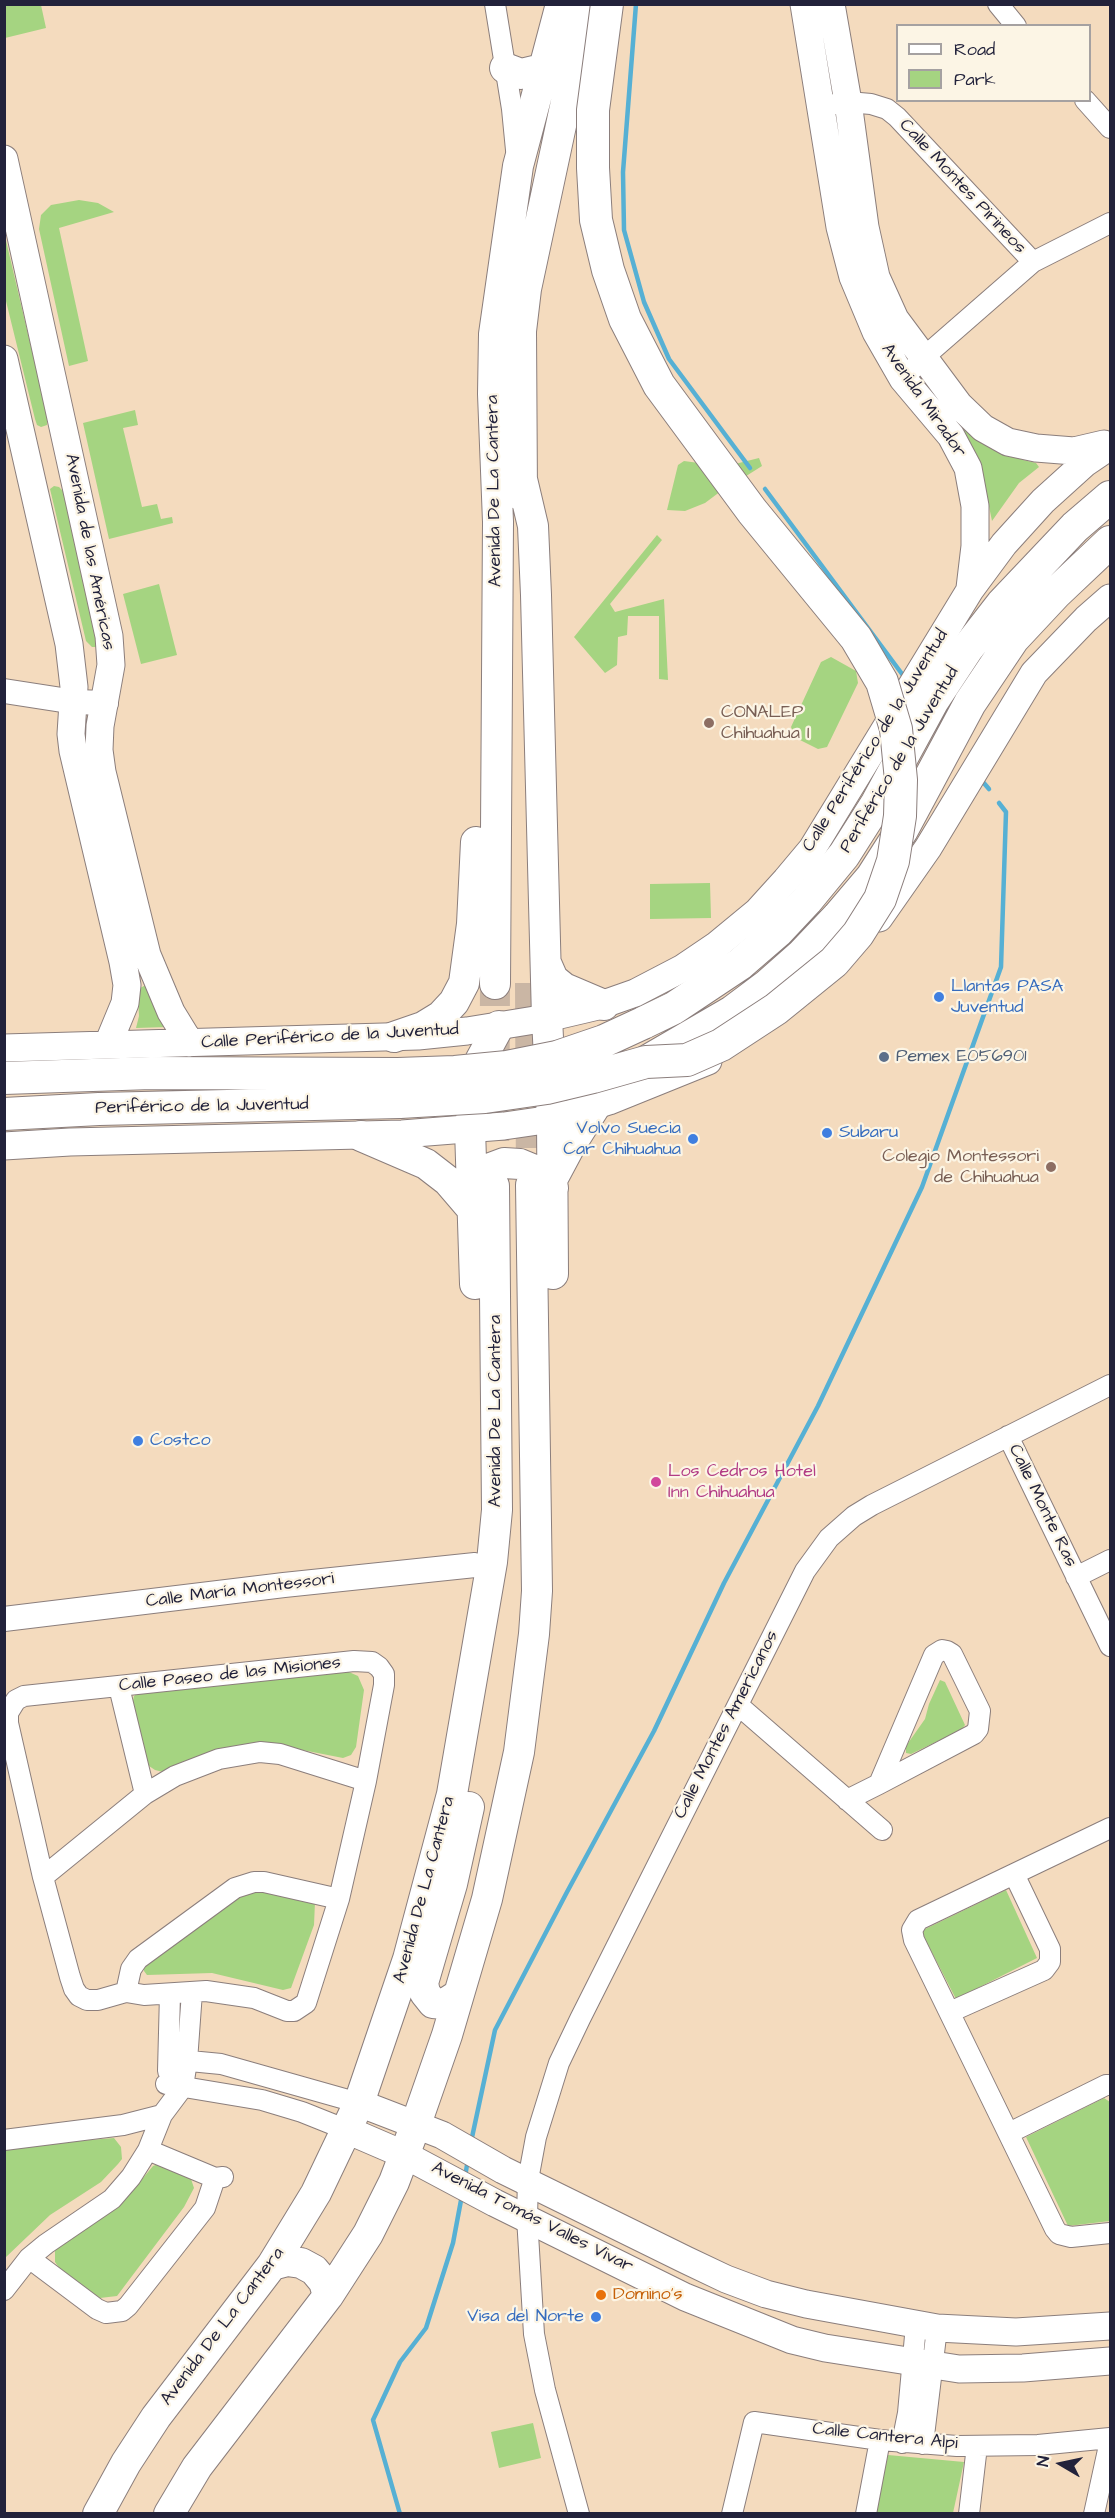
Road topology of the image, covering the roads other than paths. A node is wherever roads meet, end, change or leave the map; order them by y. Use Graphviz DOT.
graph roads {
  1 [pos="495,4"];
  2 [pos="561,4"];
  3 [pos="587,4"];
  4 [pos="607,4"];
  5 [pos="804,4"];
  6 [pos="831,4"];
  7 [pos="998,4"];
  8 [pos="1014,24"];
  9 [pos="506,68"];
  10 [pos="546,68"];
  11 [pos="848,102"];
  12 [pos="1087,102"];
  13 [pos="820,106"];
  14 [pos="1110,128"];
  15 [pos="4,159"];
  16 [pos="518,166"];
  17 [pos="1110,223"];
  18 [pos="1033,262"];
  19 [pos="923,358"];
  20 [pos="4,359"];
  21 [pos="903,379"];
  22 [pos="1110,445"];
  23 [pos="69,454"];
  24 [pos="30,465"];
  25 [pos="1110,497"];
  26 [pos="498,522"];
  27 [pos="1110,542"];
  28 [pos="970,590"];
  29 [pos="1110,598"];
  30 [pos="4,691"];
  31 [pos="75,702"];
  32 [pos="106,704"];
  33 [pos="135,958"];
  34 [pos="538,973"];
  35 [pos="495,984"];
  36 [pos="601,1005"];
  37 [pos="547,1018"];
  38 [pos="499,1026"];
  39 [pos="406,1037"];
  40 [pos="190,1043"];
  41 [pos="108,1044"];
  42 [pos="4,1048"];
  43 [pos="646,1062"];
  44 [pos="4,1078"];
  45 [pos="399,1088"];
  46 [pos="603,1103"];
  47 [pos="4,1113"];
  48 [pos="552,1119"];
  49 [pos="470,1129"];
  50 [pos="402,1134"];
  51 [pos="360,1136"];
  52 [pos="4,1146"];
  53 [pos="546,1184"];
  54 [pos="479,1195"];
  55 [pos="1110,1385"];
  56 [pos="1008,1436"];
  57 [pos="1110,1560"];
  58 [pos="475,1565"];
  59 [pos="1076,1577"];
  60 [pos="4,1619"];
  61 [pos="483,1619"];
  62 [pos="1110,1646"];
  63 [pos="119,1687"];
  64 [pos="468,1703"];
  65 [pos="738,1704"];
  66 [pos="366,1782"];
  67 [pos="879,1784"];
  68 [pos="145,1794"];
  69 [pos="847,1800"];
  70 [pos="1110,1828"];
  71 [pos="882,1830"];
  72 [pos="1014,1874"];
  73 [pos="43,1877"];
  74 [pos="339,1899"];
  75 [pos="126,1992"];
  76 [pos="192,1992"];
  77 [pos="170,1994"];
  78 [pos="458,1995"];
  79 [pos="950,2012"];
  80 [pos="178,2060"];
  81 [pos="255,2072"];
  82 [pos="1110,2085"];
  83 [pos="171,2096"];
  84 [pos="246,2096"];
  85 [pos="353,2117"];
  86 [pos="429,2130"];
  87 [pos="1009,2133"];
  88 [pos="4,2139"];
  89 [pos="148,2150"];
  90 [pos="417,2161"];
  91 [pos="528,2180"];
  92 [pos="527,2217"];
  93 [pos="1110,2233"];
  94 [pos="29,2258"];
  95 [pos="272,2265"];
  96 [pos="4,2290"];
  97 [pos="328,2296"];
  98 [pos="927,2326"];
  99 [pos="1110,2326"];
  100 [pos="1110,2361"];
  101 [pos="923,2364"];
  102 [pos="909,2392"];
  103 [pos="931,2393"];
  104 [pos="1110,2439"];
  105 [pos="880,2440"];
  106 [pos="902,2443"];
  107 [pos="923,2444"];
  108 [pos="977,2446"];
  109 [pos="98,2514"];
  110 [pos="169,2514"];
  111 [pos="579,2514"];
  112 [pos="732,2514"];
  113 [pos="866,2514"];
  114 [pos="969,2514"];
  115 [pos="1094,2514"];
  1 -- 9 [label="street"];
  2 -- 10 [label="main road, Avenida De La Cantera"];
  3 -- 34 [label="main road, Avenida De La Cantera"];
  4 -- 43 [label="highway, bridge"];
  5 -- 13 [label="main road, Avenida Mirador"];
  6 -- 11 [label="main road, Avenida Mirador"];
  7 -- 8 [label="street"];
  9 -- 10 [label="main road"];
  9 -- 16 [label="street"];
  10 -- 16 [label="main road, Avenida De La Cantera"];
  11 -- 13 [label="street, Calle Montes Pirineos"];
  11 -- 18 [label="street, Calle Montes Pirineos"];
  11 -- 19 [label="main road, Avenida Mirador"];
  12 -- 14 [label="street"];
  13 -- 21 [label="main road, Avenida Mirador"];
  15 -- 23 [label="main road, Avenida de las Américas"];
  16 -- 26 [label="main road, Avenida De La Cantera"];
  17 -- 18 [label="street"];
  18 -- 19 [label="street"];
  19 -- 21 [label="street"];
  19 -- 22 [label="main road, Avenida Mirador"];
  20 -- 24 [label="main road, Avenida de las Américas"];
  21 -- 28 [label="main road, Avenida Mirador"];
  22 -- 28 [label="main road, Calle Periférico de la Juventud"];
  23 -- 24 [label="main road"];
  23 -- 32 [label="main road, Avenida de las Américas"];
  24 -- 31 [label="main road, Avenida de las Américas"];
  25 -- 45 [label="highway, Periférico de la Juventud, bridge"];
  26 -- 35 [label="main road, Avenida De La Cantera"];
  26 -- 39 [label="main road"];
  27 -- 43 [label="highway, Periférico de la Juventud"];
  28 -- 36 [label="main road, Calle Periférico de la Juventud"];
  29 -- 46 [label="main road"];
  30 -- 31 [label="street"];
  31 -- 32 [label="street"];
  31 -- 33 [label="main road, Avenida de las Américas"];
  32 -- 33 [label="main road, Avenida de las Américas"];
  33 -- 40 [label="main road, Avenida de las Américas"];
  33 -- 41 [label="main road, Avenida de las Américas"];
  34 -- 36 [label="main road"];
  34 -- 37 [label="main road, Avenida De La Cantera"];
  36 -- 37 [label="main road, Calle Periférico de la Juventud"];
  36 -- 46 [label="main road"];
  37 -- 38 [label="main road, Calle Periférico de la Juventud"];
  37 -- 48 [label="main road, Avenida De La Cantera"];
  38 -- 39 [label="main road, Calle Periférico de la Juventud"];
  38 -- 49 [label="main road"];
  39 -- 40 [label="main road, Calle Periférico de la Juventud"];
  39 -- 50 [label="main road"];
  40 -- 41 [label="main road, Calle Periférico de la Juventud"];
  41 -- 42 [label="main road, Calle Periférico de la Juventud"];
  43 -- 45 [label="highway, bridge"];
  44 -- 45 [label="highway, Periférico de la Juventud"];
  45 -- 47 [label="highway, Periférico de la Juventud"];
  46 -- 48 [label="main road"];
  46 -- 53 [label="main road"];
  48 -- 49 [label="main road"];
  48 -- 53 [label="main road, Avenida De La Cantera"];
  49 -- 50 [label="main road"];
  49 -- 54 [label="main road"];
  50 -- 51 [label="main road"];
  51 -- 52 [label="main road"];
  51 -- 54 [label="main road"];
  53 -- 54 [label="main road"];
  53 -- 78 [label="main road, Avenida De La Cantera"];
  54 -- 58 [label="main road"];
  54 -- 61 [label="main road, Avenida De La Cantera"];
  55 -- 56 [label="street, Calle Montes Americanos"];
  56 -- 59 [label="street, Calle Monte Ras"];
  56 -- 65 [label="street, Calle Montes Americanos"];
  57 -- 59 [label="street, Calle Monte Ras"];
  58 -- 60 [label="street, Calle María Montessori"];
  58 -- 61 [label="main road"];
  59 -- 62 [label="street, Calle Monte Ras"];
  61 -- 64 [label="main road, Avenida De La Cantera"];
  63 -- 66 [label="street, Calle Paseo de las Misiones"];
  63 -- 68 [label="street"];
  63 -- 73 [label="street, Calle Paseo de las Misiones"];
  64 -- 78 [label="main road"];
  64 -- 85 [label="main road, Avenida De La Cantera"];
  65 -- 69 [label="street"];
  65 -- 91 [label="street, Calle Montes Americanos"];
  66 -- 68 [label="street"];
  66 -- 74 [label="street, Calle Paseo de las Misiones"];
  67 -- 67 [label="street"];
  67 -- 69 [label="street"];
  68 -- 73 [label="street"];
  69 -- 71 [label="street"];
  70 -- 72 [label="street"];
  72 -- 79 [label="street"];
  72 -- 79 [label="street"];
  73 -- 75 [label="street, Calle Paseo de las Misiones"];
  74 -- 75 [label="street"];
  74 -- 76 [label="street, Calle Paseo de las Misiones"];
  75 -- 77 [label="street, Calle Paseo de las Misiones"];
  76 -- 77 [label="street, Calle Paseo de las Misiones"];
  76 -- 80 [label="street"];
  77 -- 80 [label="street"];
  78 -- 86 [label="main road"];
  79 -- 87 [label="street"];
  80 -- 81 [label="street, Avenida Tomás Valles Vivar"];
  80 -- 83 [label="street"];
  81 -- 84 [label="street"];
  81 -- 85 [label="street, Avenida Tomás Valles Vivar"];
  82 -- 87 [label="street"];
  83 -- 84 [label="street, Avenida Tomás Valles Vivar"];
  83 -- 88 [label="street"];
  83 -- 89 [label="street"];
  84 -- 85 [label="street, Avenida Tomás Valles Vivar"];
  85 -- 86 [label="main road, Avenida Tomás Valles Vivar"];
  85 -- 90 [label="main road, Avenida Tomás Valles Vivar"];
  85 -- 95 [label="main road, Avenida De La Cantera"];
  86 -- 90 [label="main road"];
  86 -- 91 [label="main road, Avenida Tomás Valles Vivar"];
  87 -- 93 [label="street"];
  89 -- 94 [label="street"];
  89 -- 94 [label="street"];
  90 -- 92 [label="main road, Avenida Tomás Valles Vivar"];
  90 -- 97 [label="main road"];
  91 -- 92 [label="street, Calle Montes Americanos"];
  91 -- 98 [label="main road, Avenida Tomás Valles Vivar"];
  92 -- 101 [label="main road, Avenida Tomás Valles Vivar"];
  92 -- 111 [label="street, Calle Montes Americanos"];
  94 -- 96 [label="street"];
  95 -- 97 [label="main road"];
  95 -- 109 [label="main road, Avenida De La Cantera"];
  97 -- 110 [label="main road"];
  98 -- 99 [label="main road, Avenida Tomás Valles Vivar"];
  98 -- 101 [label="street"];
  100 -- 101 [label="main road, Avenida Tomás Valles Vivar"];
  101 -- 102 [label="street"];
  101 -- 103 [label="street"];
  102 -- 103 [label="street"];
  102 -- 106 [label="street"];
  103 -- 107 [label="street"];
  104 -- 108 [label="street, Calle Cantera Alpi"];
  104 -- 115 [label="street, Calle Cantera Alpi"];
  105 -- 106 [label="street, Calle Cantera Alpi"];
  105 -- 112 [label="street, Calle Cantera Alpi"];
  105 -- 113 [label="street"];
  106 -- 107 [label="street, Calle Cantera Alpi"];
  107 -- 108 [label="street, Calle Cantera Alpi"];
  108 -- 114 [label="street"];
}
